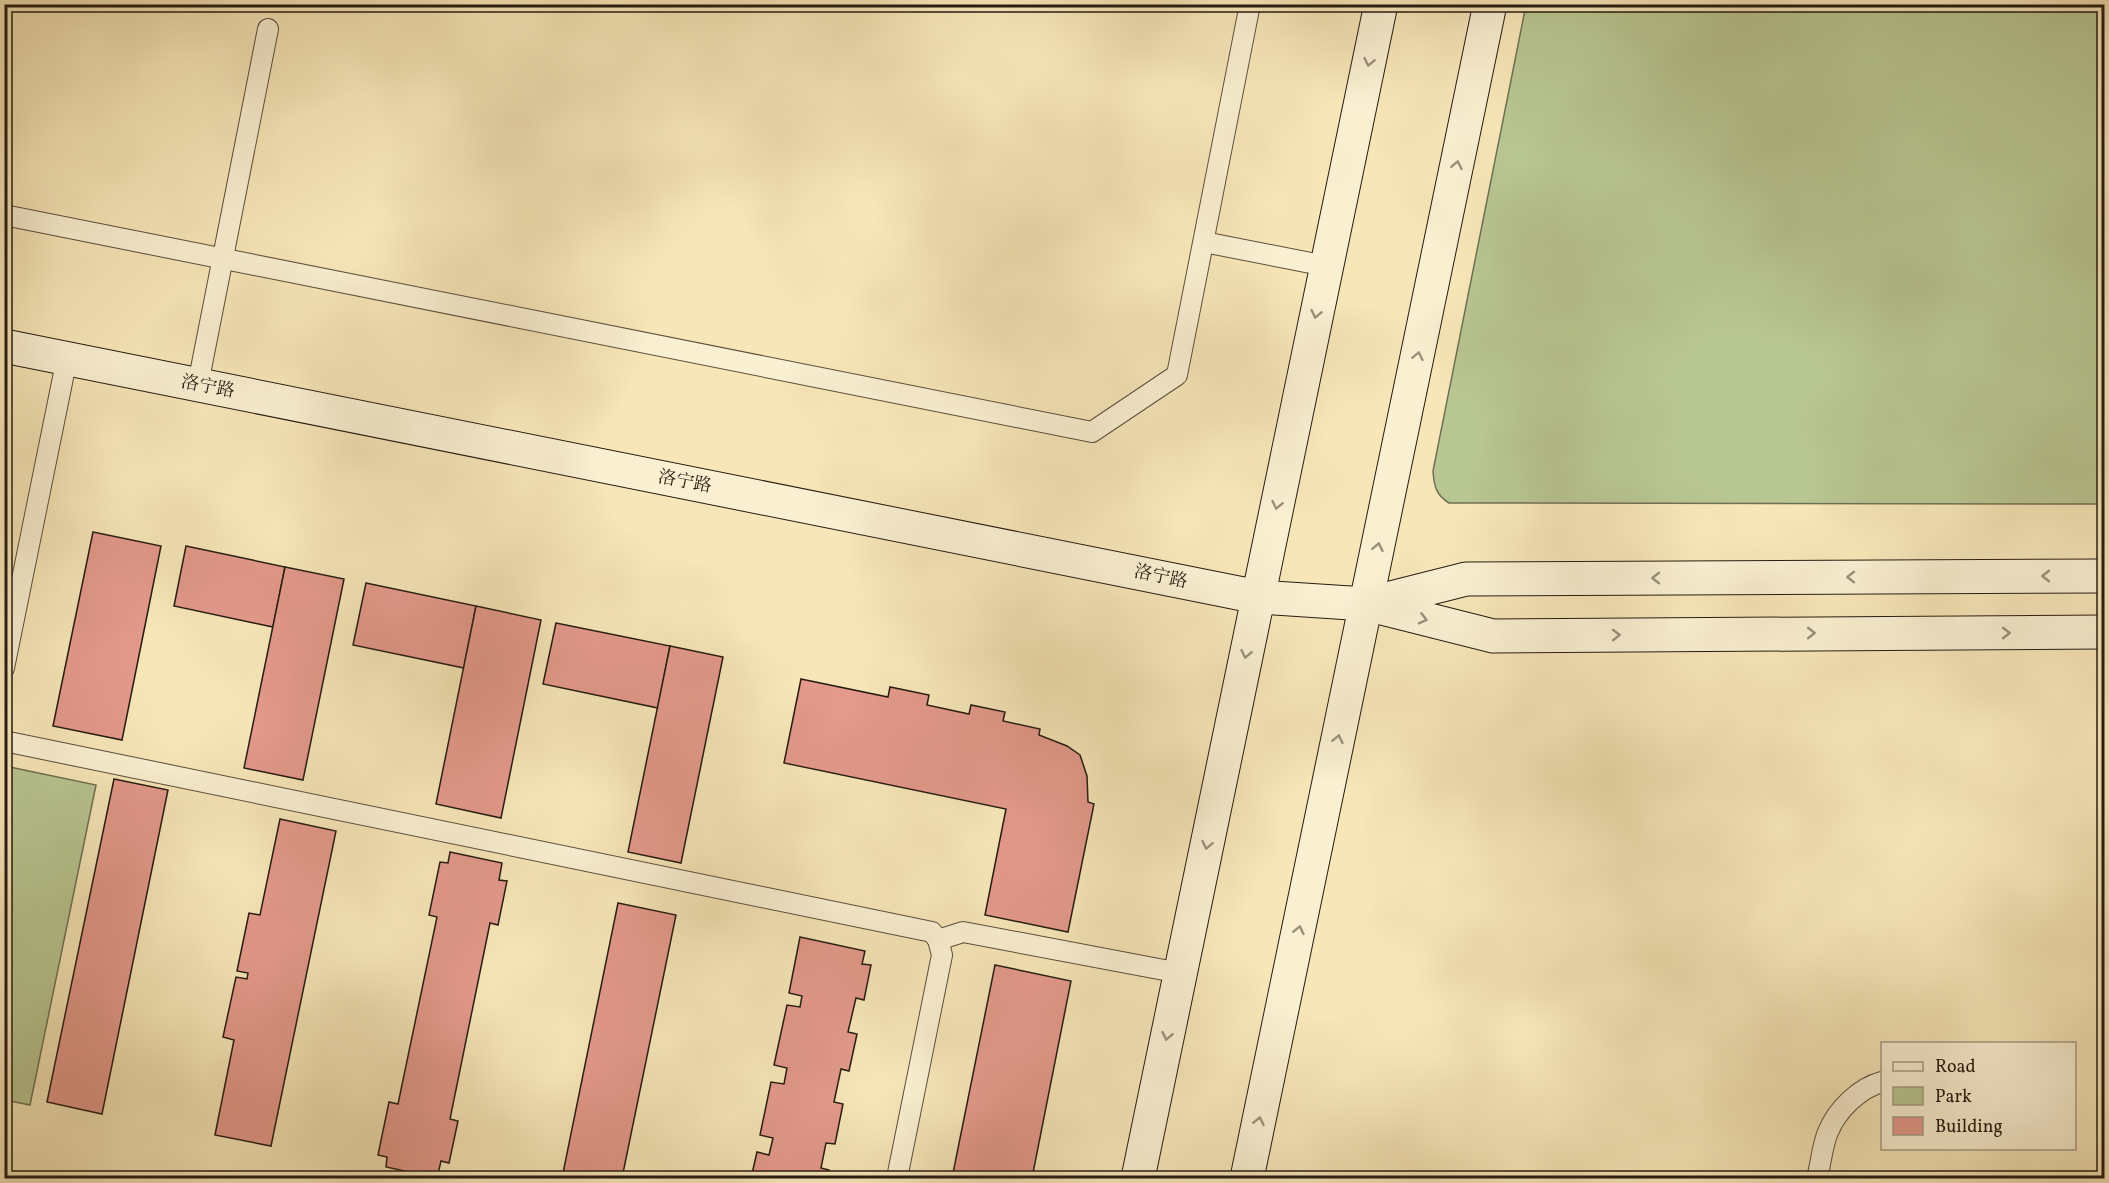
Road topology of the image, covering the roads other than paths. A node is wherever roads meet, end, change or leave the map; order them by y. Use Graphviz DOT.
graph roads {
  1 [pos="1250,4"];
  2 [pos="1381,4"];
  3 [pos="1490,4"];
  4 [pos="268,29"];
  5 [pos="4,215"];
  6 [pos="1204,242"];
  7 [pos="223,258"];
  8 [pos="1326,266"];
  9 [pos="4,346"];
  10 [pos="67,358"];
  11 [pos="198,384"];
  12 [pos="2104,576"];
  13 [pos="1258,597"];
  14 [pos="1366,604"];
  15 [pos="2104,632"];
  16 [pos="4,668"];
  17 [pos="4,741"];
  18 [pos="938,940"];
  19 [pos="1180,973"];
  20 [pos="1881,1082"];
  21 [pos="897,1179"];
  22 [pos="1138,1179"];
  23 [pos="1247,1179"];
  24 [pos="1817,1179"];
  1 -- 6 [label="lane"];
  2 -- 8 [label="main road, one-way"];
  14 -- 3 [label="main road, one-way"];
  4 -- 7 [label="lane"];
  5 -- 7 [label="lane"];
  6 -- 7 [label="lane"];
  6 -- 8 [label="lane"];
  7 -- 11 [label="lane"];
  8 -- 13 [label="main road, one-way"];
  9 -- 10 [label="main road, 洛宁路"];
  10 -- 11 [label="main road, 洛宁路"];
  10 -- 16 [label="lane"];
  11 -- 13 [label="main road, 洛宁路"];
  12 -- 14 [label="main road, one-way"];
  13 -- 14 [label="main road, 洛宁路"];
  13 -- 19 [label="main road, one-way"];
  14 -- 15 [label="main road, one-way"];
  23 -- 14 [label="main road, one-way"];
  17 -- 18 [label="lane"];
  18 -- 19 [label="lane"];
  18 -- 21 [label="lane"];
  19 -- 22 [label="main road, one-way"];
  20 -- 24 [label="lane"];
}
